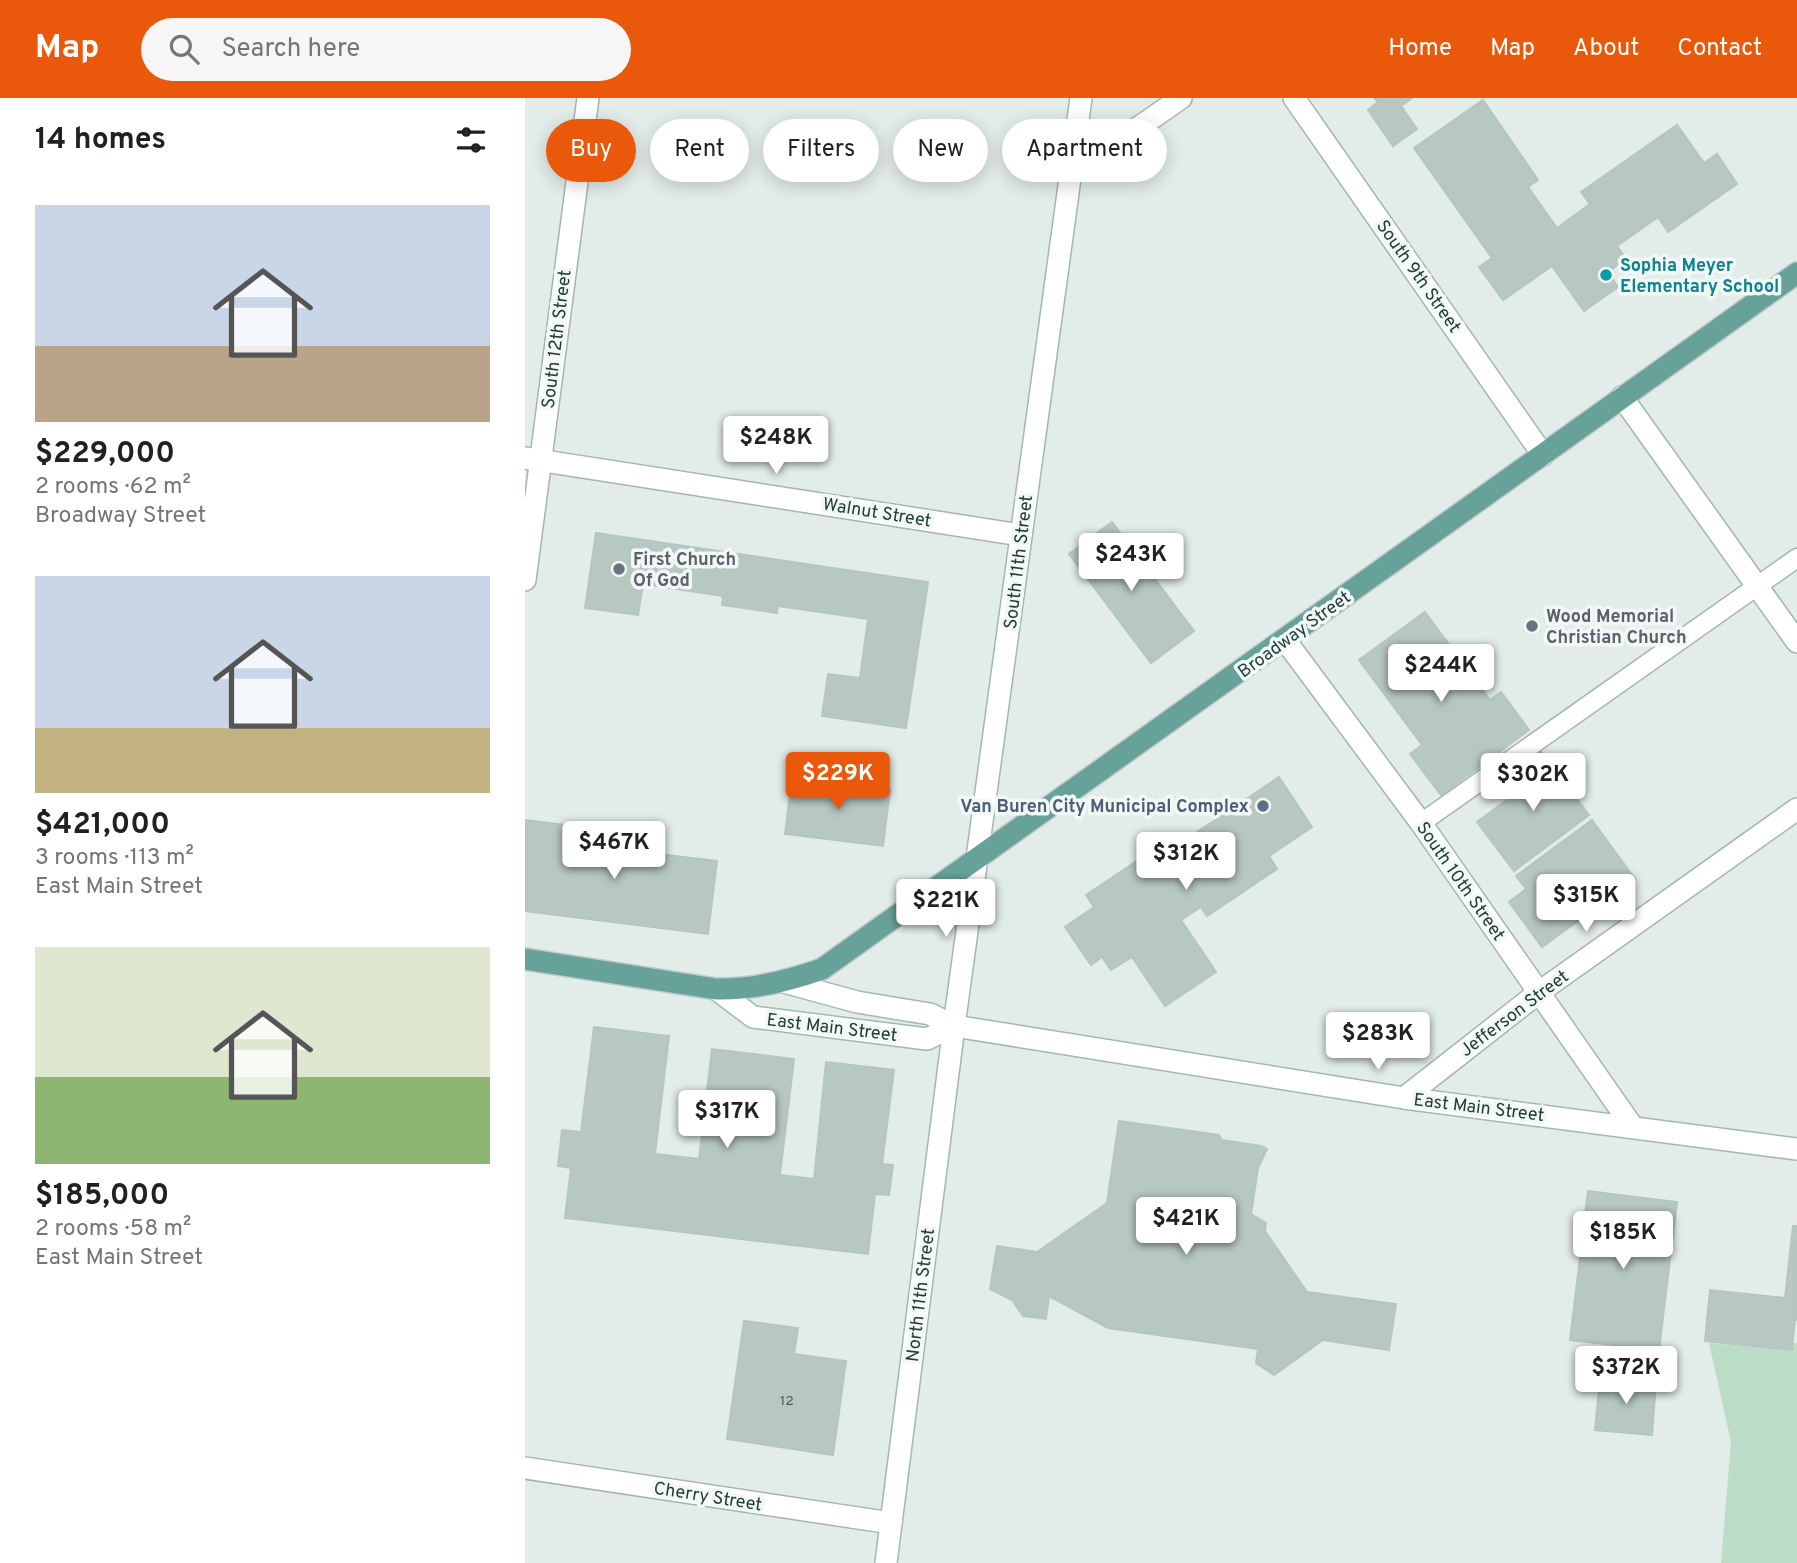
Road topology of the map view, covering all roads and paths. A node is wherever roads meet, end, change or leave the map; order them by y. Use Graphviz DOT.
graph roads {
  1 [pos="589,98"];
  2 [pos="1081,98"];
  3 [pos="1181,98"];
  4 [pos="1294,98"];
  5 [pos="1078,119"];
  6 [pos="1151,119"];
  7 [pos="1069,182"];
  8 [pos="1797,272"];
  9 [pos="1622,397"];
  10 [pos="1543,455"];
  11 [pos="533,459"];
  12 [pos="1021,535"];
  13 [pos="1797,558"];
  14 [pos="525,580"];
  15 [pos="1758,586"];
  16 [pos="1285,640"];
  17 [pos="1797,642"];
  18 [pos="1797,809"];
  19 [pos="1421,823"];
  20 [pos="979,858"];
  21 [pos="525,959"];
  22 [pos="784,982"];
  23 [pos="716,989"];
  24 [pos="1538,993"];
  25 [pos="954,1027"];
  26 [pos="1404,1098"];
  27 [pos="1632,1126"];
  28 [pos="1797,1149"];
  29 [pos="525,1468"];
  30 [pos="891,1523"];
  31 [pos="886,1563"];
  1 -- 11 [label="street, South 12th Street"];
  2 -- 5 [label="street, South 11th Street"];
  3 -- 6 [label="street"];
  4 -- 10 [label="street, South 9th Street"];
  7 -- 12 [label="street, South 11th Street"];
  8 -- 9 [label="main road, Broadway Street"];
  9 -- 10 [label="main road, Broadway Street"];
  9 -- 15 [label="street"];
  10 -- 16 [label="main road, Broadway Street"];
  11 -- 12 [label="street, Walnut Street"];
  11 -- 14 [label="street, South 12th Street"];
  12 -- 20 [label="street, South 11th Street"];
  13 -- 15 [label="lane"];
  15 -- 17 [label="street"];
  15 -- 19 [label="lane"];
  16 -- 19 [label="street, South 10th Street"];
  16 -- 20 [label="main road, Broadway Street"];
  18 -- 24 [label="street, Jefferson Street"];
  19 -- 24 [label="street, South 10th Street"];
  20 -- 22 [label="main road, Broadway Street"];
  20 -- 25 [label="street, South 11th Street"];
  21 -- 23 [label="main road, East Main Street"];
  22 -- 23 [label="main road, East Main Street"];
  22 -- 25 [label="street, East Main Street"];
  23 -- 25 [label="street, East Main Street"];
  24 -- 26 [label="street, Jefferson Street"];
  24 -- 27 [label="street, South 10th Street"];
  25 -- 26 [label="street, East Main Street"];
  25 -- 30 [label="street, North 11th Street"];
  26 -- 27 [label="street, East Main Street"];
  27 -- 28 [label="street, East Main Street"];
  29 -- 30 [label="street, Cherry Street"];
  30 -- 31 [label="street, North 11th Street"];
}
